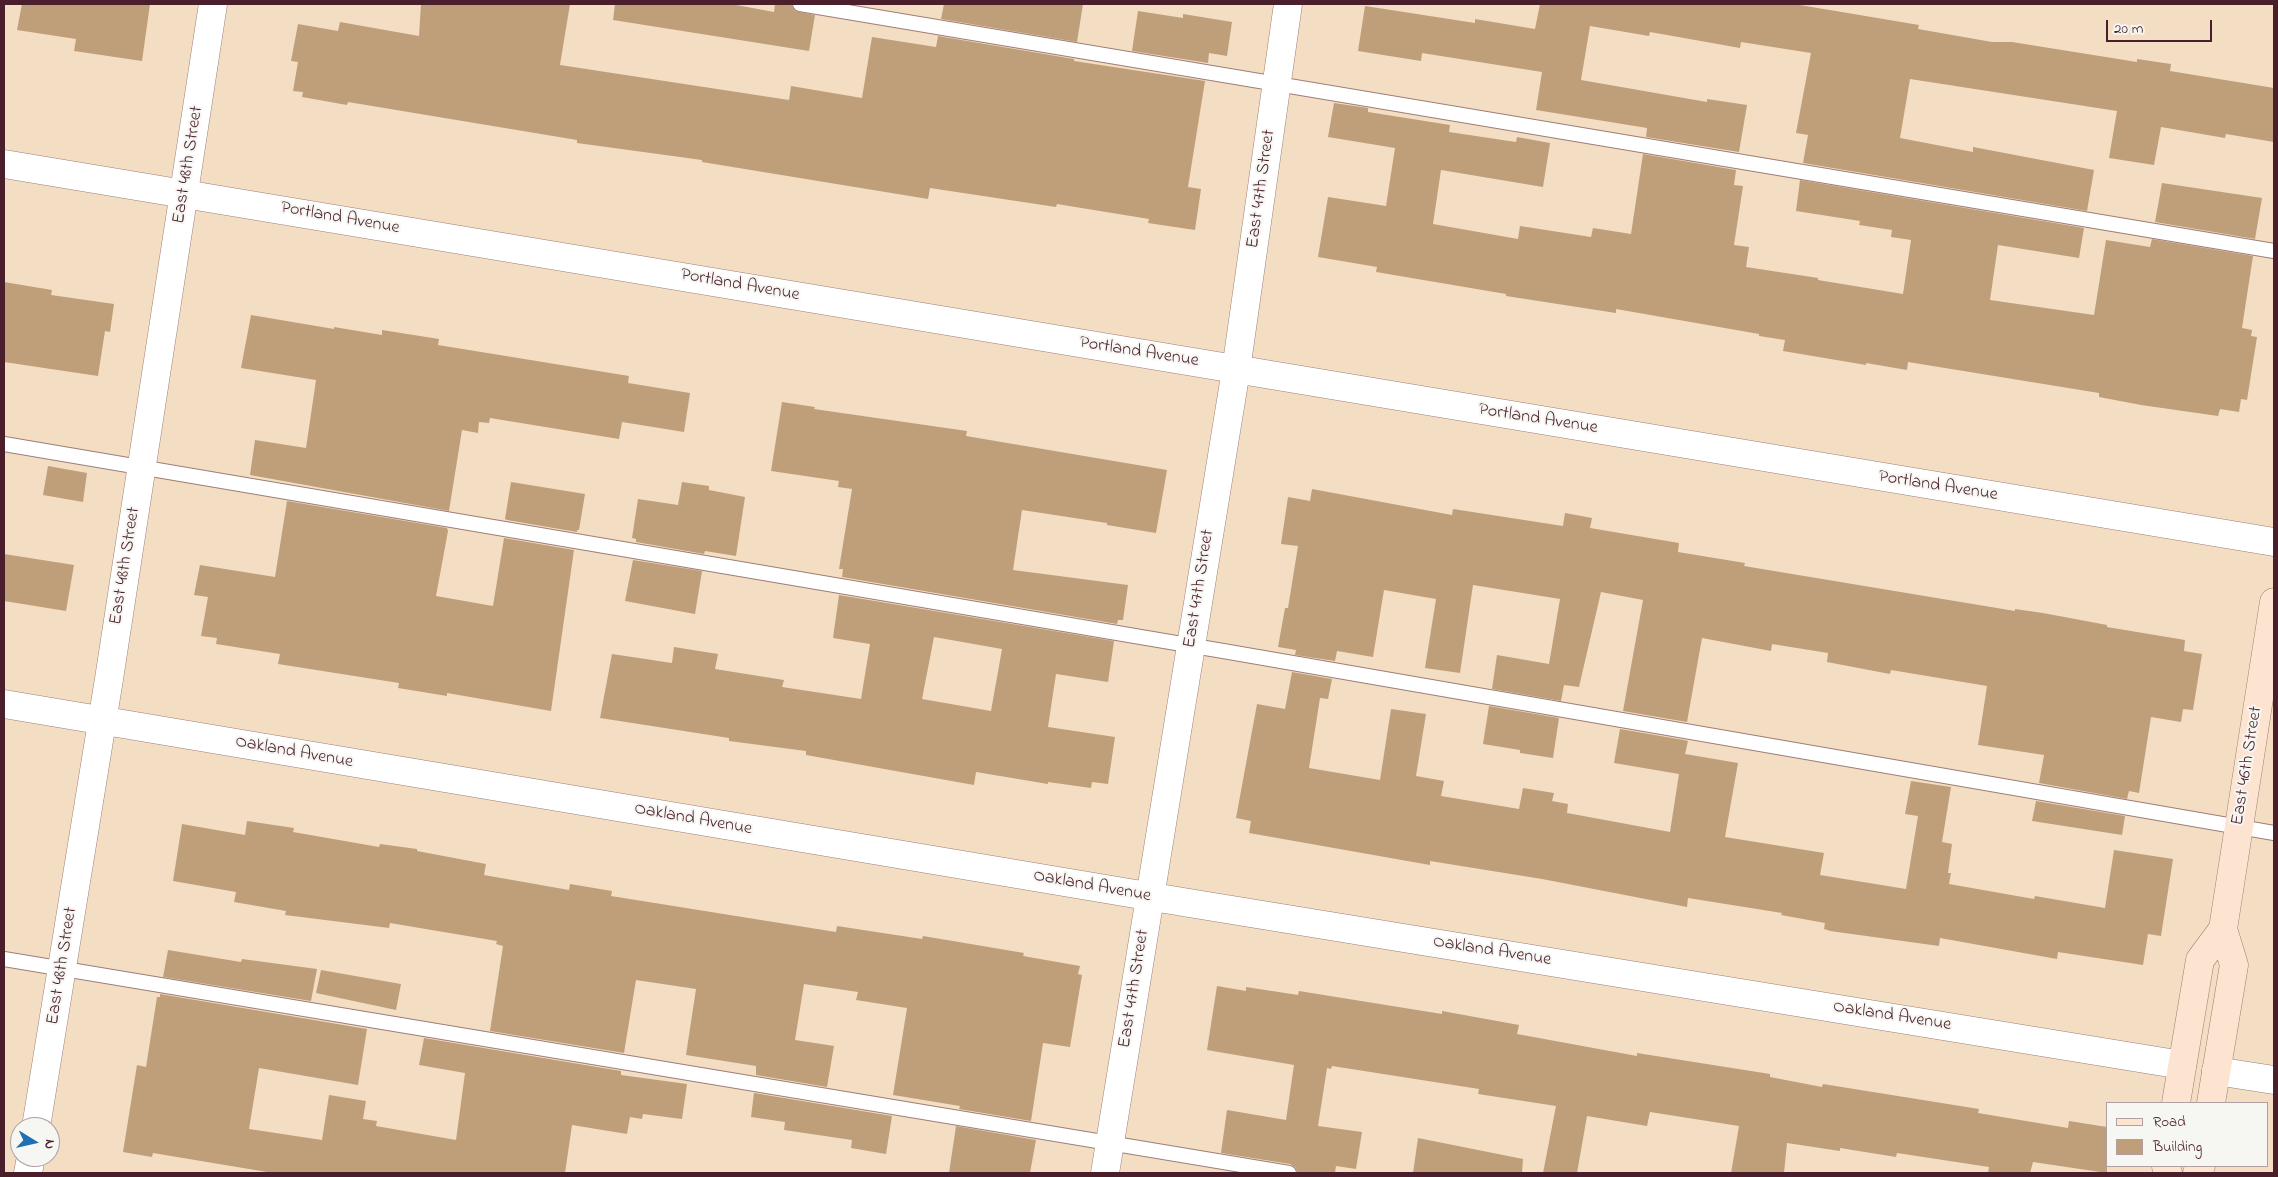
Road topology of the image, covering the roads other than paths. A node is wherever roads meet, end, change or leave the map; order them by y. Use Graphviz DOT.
graph roads {
  1 [pos="214,4"];
  2 [pos="800,4"];
  3 [pos="1288,4"];
  4 [pos="1277,85"];
  5 [pos="4,164"];
  6 [pos="184,194"];
  7 [pos="2274,251"];
  8 [pos="1236,370"];
  9 [pos="4,444"];
  10 [pos="141,468"];
  11 [pos="2274,542"];
  12 [pos="2274,602"];
  13 [pos="1190,646"];
  14 [pos="4,704"];
  15 [pos="102,720"];
  16 [pos="2239,827"];
  17 [pos="2274,833"];
  18 [pos="1150,896"];
  19 [pos="2223,929"];
  20 [pos="4,959"];
  21 [pos="63,970"];
  22 [pos="2182,1065"];
  23 [pos="2216,1071"];
  24 [pos="2274,1080"];
  25 [pos="2176,1102"];
  26 [pos="2211,1102"];
  27 [pos="38,1117"];
  28 [pos="1110,1144"];
  29 [pos="1105,1173"];
  30 [pos="1289,1173"];
  1 -- 6 [label="street, East 48th Street"];
  2 -- 4 [label="lane"];
  3 -- 4 [label="street, East 47th Street"];
  4 -- 7 [label="lane"];
  4 -- 8 [label="street, East 47th Street"];
  5 -- 6 [label="street, Portland Avenue"];
  6 -- 8 [label="street, Portland Avenue"];
  6 -- 10 [label="street, East 48th Street"];
  8 -- 11 [label="street, Portland Avenue"];
  8 -- 13 [label="street, East 47th Street"];
  9 -- 10 [label="lane"];
  10 -- 13 [label="lane"];
  10 -- 15 [label="street, East 48th Street"];
  12 -- 16 [label="main road, East 46th Street"];
  13 -- 16 [label="lane"];
  13 -- 18 [label="street, East 47th Street"];
  14 -- 15 [label="street, Oakland Avenue"];
  15 -- 18 [label="street, Oakland Avenue"];
  15 -- 21 [label="street, East 48th Street"];
  16 -- 17 [label="lane"];
  16 -- 19 [label="main road, East 46th Street"];
  18 -- 22 [label="street, Oakland Avenue"];
  18 -- 28 [label="street, East 47th Street"];
  19 -- 22 [label="main road, East 46th Street"];
  19 -- 23 [label="main road, East 46th Street"];
  20 -- 21 [label="lane"];
  21 -- 27 [label="street, East 48th Street"];
  21 -- 28 [label="lane"];
  22 -- 25 [label="main road, East 46th Street"];
  23 -- 24 [label="street"];
  23 -- 26 [label="main road, East 46th Street"];
  28 -- 29 [label="street, East 47th Street"];
  28 -- 30 [label="lane"];
}
